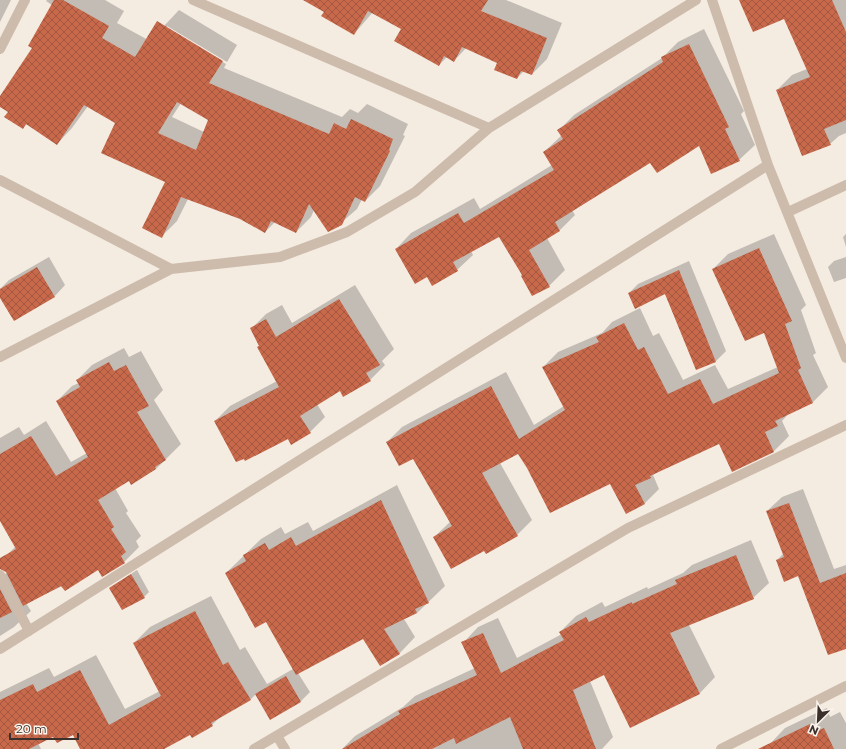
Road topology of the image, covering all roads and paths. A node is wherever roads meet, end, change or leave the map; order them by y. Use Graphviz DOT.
graph roads {
  1 [pos="25,0"];
  2 [pos="192,0"];
  3 [pos="696,0"];
  4 [pos="712,0"];
  5 [pos="0,49"];
  6 [pos="489,128"];
  7 [pos="768,165"];
  8 [pos="0,180"];
  9 [pos="846,185"];
  10 [pos="788,212"];
  11 [pos="170,269"];
  12 [pos="0,357"];
  13 [pos="846,358"];
  14 [pos="846,425"];
  15 [pos="0,575"];
  16 [pos="29,631"];
  17 [pos="0,648"];
  18 [pos="846,686"];
  19 [pos="277,736"];
  20 [pos="254,749"];
  21 [pos="285,749"];
  22 [pos="721,749"];
  1 -- 5 [label="street"];
  2 -- 6 [label="street"];
  3 -- 6 [label="street"];
  4 -- 7 [label="street"];
  6 -- 11 [label="street"];
  7 -- 10 [label="street"];
  7 -- 16 [label="street"];
  8 -- 11 [label="street"];
  9 -- 10 [label="street"];
  10 -- 13 [label="street"];
  11 -- 12 [label="street"];
  14 -- 19 [label="street"];
  15 -- 16 [label="street"];
  16 -- 17 [label="street"];
  18 -- 22 [label="street"];
  19 -- 20 [label="street"];
  19 -- 21 [label="street"];
}
